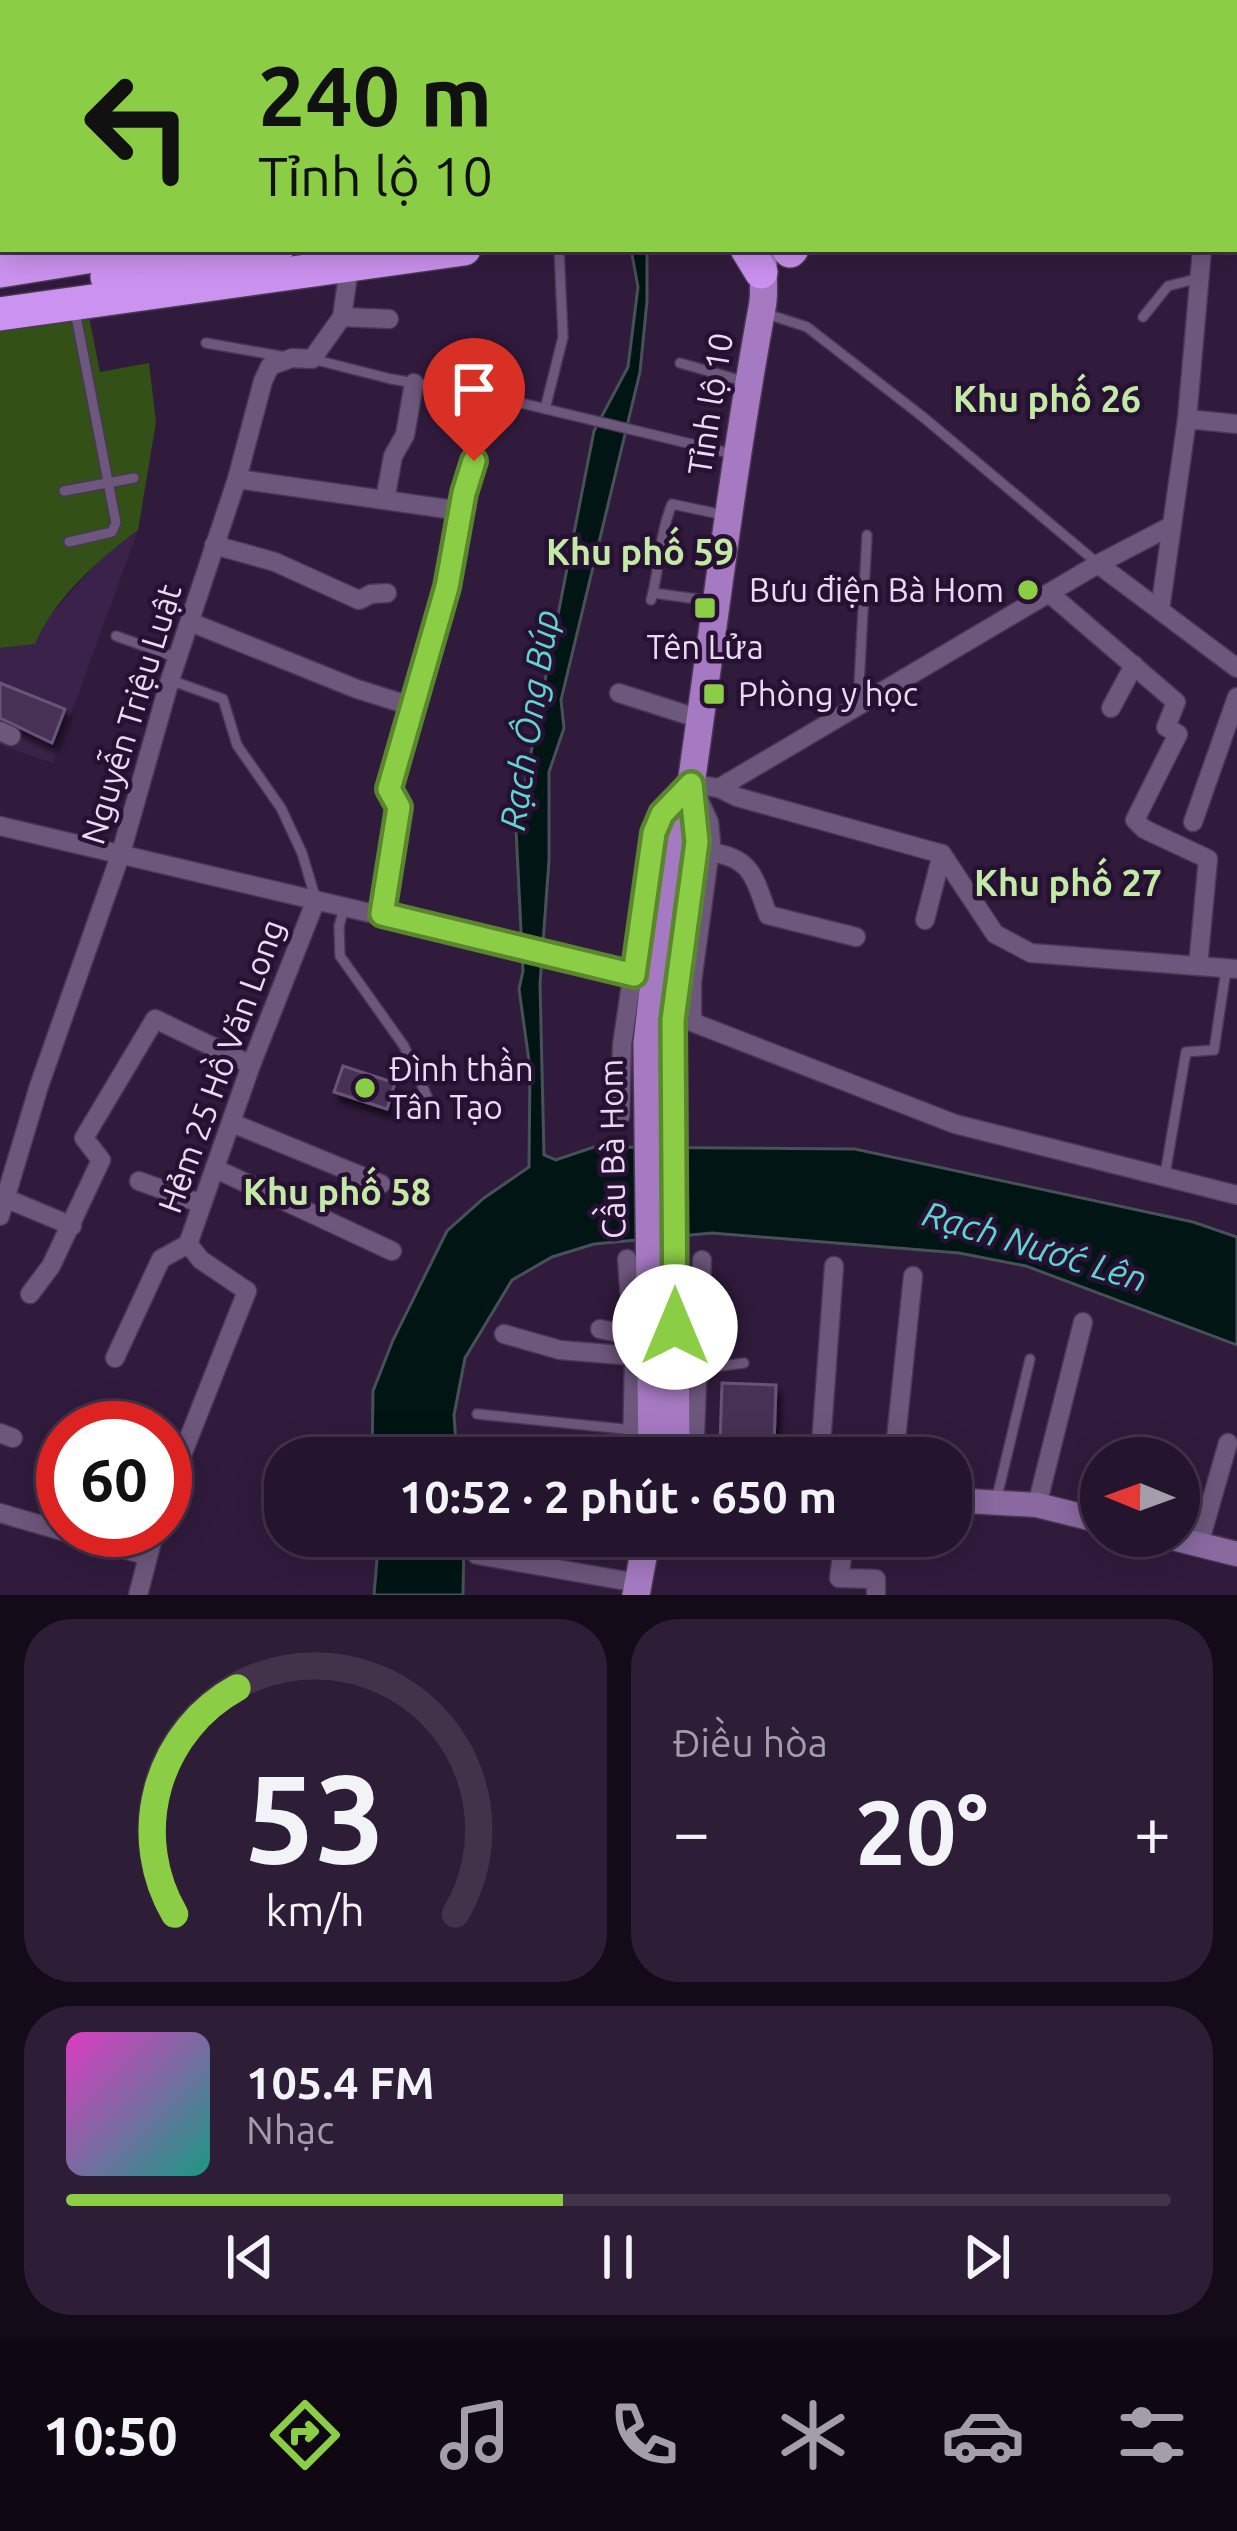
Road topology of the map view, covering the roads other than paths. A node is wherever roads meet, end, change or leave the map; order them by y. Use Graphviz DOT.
graph roads {
  1 [pos="251,252"];
  2 [pos="427,252"];
  3 [pos="559,252"];
  4 [pos="1202,252"];
  5 [pos="352,258"];
  6 [pos="772,267"];
  7 [pos="0,270"];
  8 [pos="98,270"];
  9 [pos="1200,278"];
  10 [pos="0,293"];
  11 [pos="0,314"];
  12 [pos="342,317"];
  13 [pos="1143,317"];
  14 [pos="388,319"];
  15 [pos="206,343"];
  16 [pos="302,359"];
  17 [pos="680,363"];
  18 [pos="748,382"];
  19 [pos="414,383"];
  20 [pos="496,397"];
  21 [pos="545,409"];
  22 [pos="1187,419"];
  23 [pos="1237,424"];
  24 [pos="738,455"];
  25 [pos="134,478"];
  26 [pos="237,479"];
  27 [pos="110,482"];
  28 [pos="64,491"];
  29 [pos="385,500"];
  30 [pos="461,511"];
  31 [pos="729,516"];
  32 [pos="1169,527"];
  33 [pos="867,535"];
  34 [pos="69,542"];
  35 [pos="214,545"];
  36 [pos="1098,564"];
  37 [pos="387,593"];
  38 [pos="1049,593"];
  39 [pos="717,602"];
  40 [pos="1160,610"];
  41 [pos="190,622"];
  42 [pos="116,636"];
  43 [pos="178,658"];
  44 [pos="1134,665"];
  45 [pos="1237,668"];
  46 [pos="170,680"];
  47 [pos="620,693"];
  48 [pos="1237,697"];
  49 [pos="411,706"];
  50 [pos="1111,708"];
  51 [pos="858,709"];
  52 [pos="700,719"];
  53 [pos="705,786"];
  54 [pos="1193,822"];
  55 [pos="0,826"];
  56 [pos="692,844"];
  57 [pos="122,853"];
  58 [pos="942,854"];
  59 [pos="316,900"];
  60 [pos="345,905"];
  61 [pos="382,914"];
  62 [pos="925,920"];
  63 [pos="856,937"];
  64 [pos="1198,966"];
  65 [pos="1232,969"];
  66 [pos="634,975"];
  67 [pos="250,1065"];
  68 [pos="430,1105"];
  69 [pos="620,1116"];
  70 [pos="232,1123"];
  71 [pos="216,1169"];
  72 [pos="1165,1174"];
  73 [pos="139,1180"];
  74 [pos="381,1184"];
  75 [pos="1236,1189"];
  76 [pos="2,1204"];
  77 [pos="202,1204"];
  78 [pos="72,1226"];
  79 [pos="188,1244"];
  80 [pos="392,1251"];
  81 [pos="627,1259"];
  82 [pos="702,1260"];
  83 [pos="834,1266"];
  84 [pos="913,1276"];
  85 [pos="30,1294"];
  86 [pos="1083,1322"];
  87 [pos="600,1329"];
  88 [pos="504,1334"];
  89 [pos="633,1346"];
  90 [pos="115,1358"];
  91 [pos="1030,1359"];
  92 [pos="744,1363"];
  93 [pos="696,1379"];
  94 [pos="477,1414"];
  95 [pos="192,1430"];
  96 [pos="632,1430"];
  97 [pos="632,1437"];
  98 [pos="652,1437"];
  99 [pos="676,1437"];
  100 [pos="695,1437"];
  101 [pos="822,1437"];
  102 [pos="897,1437"];
  103 [pos="1228,1443"];
  104 [pos="972,1500"];
  105 [pos="996,1501"];
  106 [pos="1037,1505"];
  107 [pos="0,1514"];
  108 [pos="1080,1515"];
  109 [pos="36,1524"];
  110 [pos="1200,1541"];
  111 [pos="1200,1544"];
  112 [pos="1237,1554"];
  113 [pos="148,1557"];
  114 [pos="482,1557"];
  115 [pos="642,1557"];
  116 [pos="842,1557"];
  117 [pos="637,1589"];
  118 [pos="137,1595"];
  119 [pos="877,1595"];
  1 -- 8 [label="highway"];
  2 -- 5 [label="highway"];
  3 -- 21 [label="lane"];
  4 -- 9 [label="street"];
  5 -- 8 [label="highway"];
  5 -- 12 [label="street, Nguyễn Triệu Luật"];
  6 -- 18 [label="main road, Tỉnh lộ 10"];
  6 -- 36 [label="lane"];
  7 -- 8 [label="highway"];
  8 -- 10 [label="highway"];
  8 -- 11 [label="highway"];
  8 -- 27 [label="lane"];
  9 -- 13 [label="lane"];
  9 -- 22 [label="street"];
  12 -- 14 [label="street"];
  12 -- 16 [label="street, Nguyễn Triệu Luật"];
  15 -- 16 [label="lane"];
  16 -- 19 [label="lane"];
  16 -- 26 [label="street, Nguyễn Triệu Luật"];
  17 -- 18 [label="lane"];
  18 -- 24 [label="main road, Tỉnh lộ 10"];
  19 -- 20 [label="lane"];
  19 -- 29 [label="street"];
  20 -- 21 [label="lane"];
  20 -- 30 [label="lane"];
  21 -- 24 [label="lane"];
  22 -- 23 [label="street"];
  22 -- 32 [label="street"];
  24 -- 31 [label="main road, Tỉnh lộ 10"];
  25 -- 27 [label="lane"];
  26 -- 29 [label="street"];
  26 -- 35 [label="street, Nguyễn Triệu Luật"];
  27 -- 28 [label="lane"];
  27 -- 34 [label="lane"];
  29 -- 30 [label="street"];
  30 -- 49 [label="lane"];
  31 -- 39 [label="main road, Tỉnh lộ 10"];
  31 -- 39 [label="lane"];
  32 -- 36 [label="street"];
  32 -- 40 [label="street"];
  33 -- 51 [label="lane"];
  35 -- 37 [label="street"];
  35 -- 41 [label="street, Nguyễn Triệu Luật"];
  36 -- 38 [label="street"];
  36 -- 40 [label="street"];
  38 -- 44 [label="street"];
  38 -- 51 [label="street"];
  39 -- 52 [label="main road, Tỉnh lộ 10"];
  40 -- 45 [label="street"];
  41 -- 43 [label="street, Nguyễn Triệu Luật"];
  41 -- 49 [label="street"];
  42 -- 43 [label="lane"];
  43 -- 46 [label="street, Nguyễn Triệu Luật"];
  44 -- 50 [label="street"];
  44 -- 64 [label="street"];
  46 -- 57 [label="street, Nguyễn Triệu Luật"];
  46 -- 59 [label="lane"];
  47 -- 52 [label="street"];
  48 -- 54 [label="street"];
  49 -- 61 [label="lane"];
  51 -- 53 [label="street"];
  52 -- 53 [label="main road, Tỉnh lộ 10"];
  53 -- 56 [label="main road, Tỉnh lộ 10"];
  53 -- 58 [label="street"];
  53 -- 66 [label="street, Tỉnh lộ 10"];
  55 -- 57 [label="street"];
  56 -- 63 [label="street"];
  56 -- 72 [label="street, Tỉnh lộ 10"];
  56 -- 98 [label="main road, Cầu Bà Hom"];
  56 -- 99 [label="main road, Cầu Bà Hom"];
  57 -- 59 [label="street"];
  57 -- 76 [label="street, Nguyễn Triệu Luật"];
  58 -- 62 [label="street"];
  58 -- 64 [label="street"];
  59 -- 60 [label="street"];
  59 -- 67 [label="street, Hẻm 25 Hồ Văn Long"];
  60 -- 61 [label="street"];
  60 -- 68 [label="lane"];
  61 -- 66 [label="street"];
  64 -- 65 [label="street"];
  65 -- 72 [label="lane"];
  66 -- 69 [label="street, Tỉnh lộ 10"];
  67 -- 70 [label="street, Hẻm 25 Hồ Văn Long"];
  67 -- 78 [label="street"];
  70 -- 71 [label="street, Hẻm 25 Hồ Văn Long"];
  70 -- 74 [label="street"];
  71 -- 77 [label="street, Hẻm 25 Hồ Văn Long"];
  71 -- 80 [label="street"];
  72 -- 75 [label="street"];
  73 -- 77 [label="street"];
  76 -- 78 [label="street"];
  77 -- 79 [label="street, Hẻm 25 Hồ Văn Long"];
  78 -- 85 [label="street"];
  79 -- 90 [label="street"];
  79 -- 95 [label="street, Hẻm 25 Hồ Văn Long"];
  81 -- 89 [label="street"];
  82 -- 93 [label="street"];
  83 -- 101 [label="street"];
  84 -- 102 [label="street"];
  86 -- 106 [label="street"];
  87 -- 89 [label="street"];
  88 -- 89 [label="street"];
  89 -- 96 [label="street"];
  91 -- 105 [label="lane"];
  92 -- 93 [label="lane"];
  93 -- 100 [label="street"];
  94 -- 96 [label="lane"];
  96 -- 97 [label="street"];
  103 -- 110 [label="street"];
  104 -- 105 [label="main road"];
  105 -- 106 [label="main road"];
  106 -- 108 [label="main road"];
  107 -- 109 [label="street"];
  111 -- 112 [label="main road"];
  113 -- 118 [label="street"];
  114 -- 117 [label="street"];
  115 -- 117 [label="main road"];
  116 -- 119 [label="street"];
}
